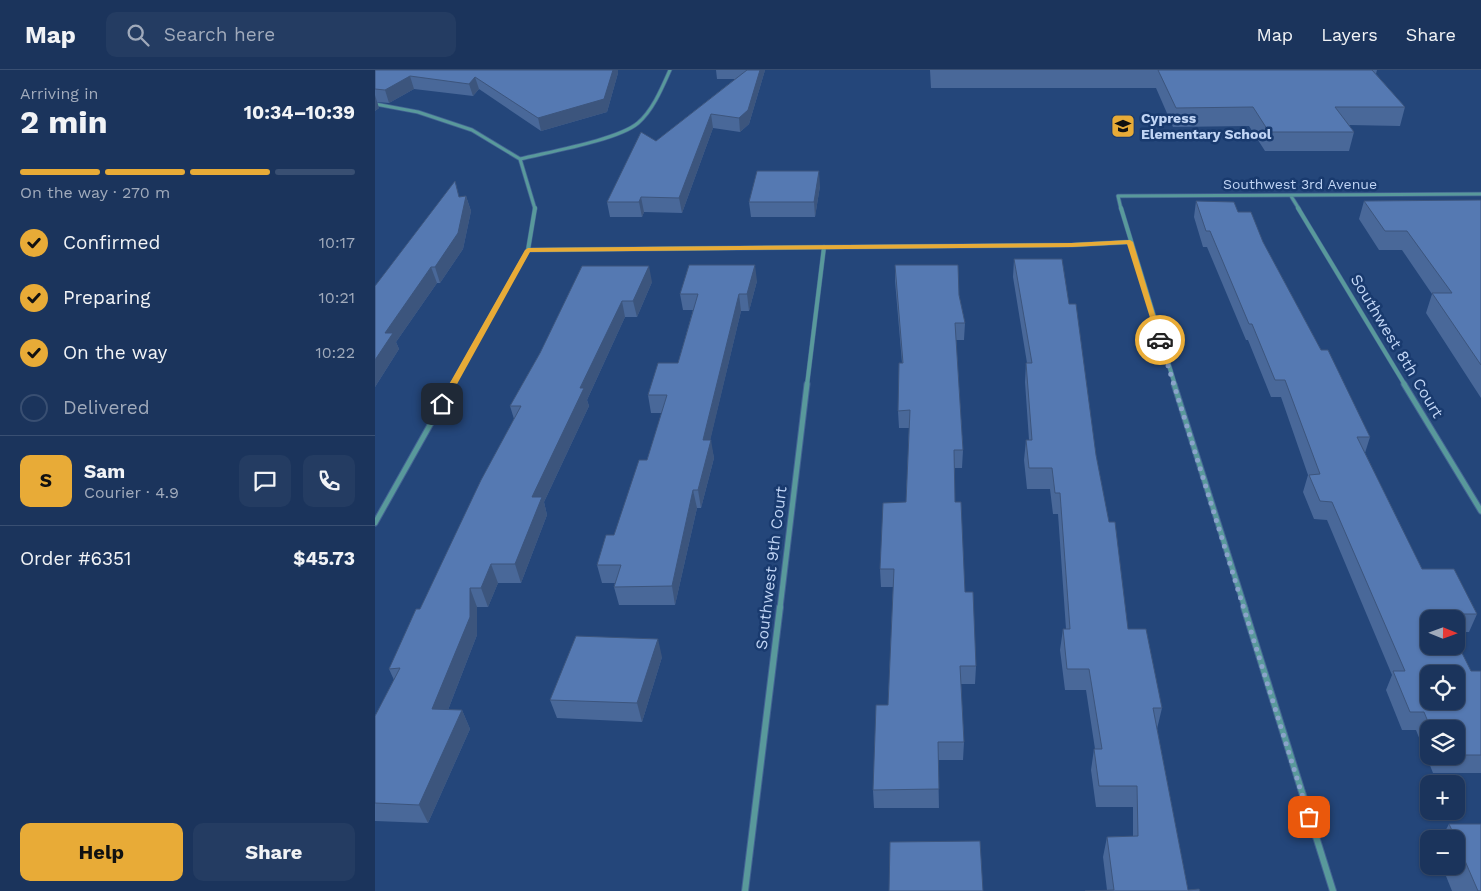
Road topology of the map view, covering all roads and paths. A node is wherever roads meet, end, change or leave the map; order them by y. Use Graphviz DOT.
graph roads {
  1 [pos="670,70"];
  2 [pos="375,104"];
  3 [pos="520,160"];
  4 [pos="1481,194"];
  5 [pos="1291,196"];
  6 [pos="1130,242"];
  7 [pos="824,248"];
  8 [pos="528,250"];
  9 [pos="1481,511"];
  10 [pos="375,523"];
  11 [pos="745,891"];
  12 [pos="1333,891"];
  1 -- 3 [label="street"];
  2 -- 3 [label="street"];
  3 -- 8 [label="street"];
  4 -- 5 [label="street, Southwest 3rd Avenue"];
  5 -- 6 [label="street, Southwest 3rd Avenue"];
  5 -- 9 [label="street, Southwest 8th Court"];
  6 -- 7 [label="street"];
  6 -- 12 [label="street"];
  7 -- 8 [label="street"];
  7 -- 11 [label="street, Southwest 9th Court"];
  8 -- 10 [label="street"];
}
